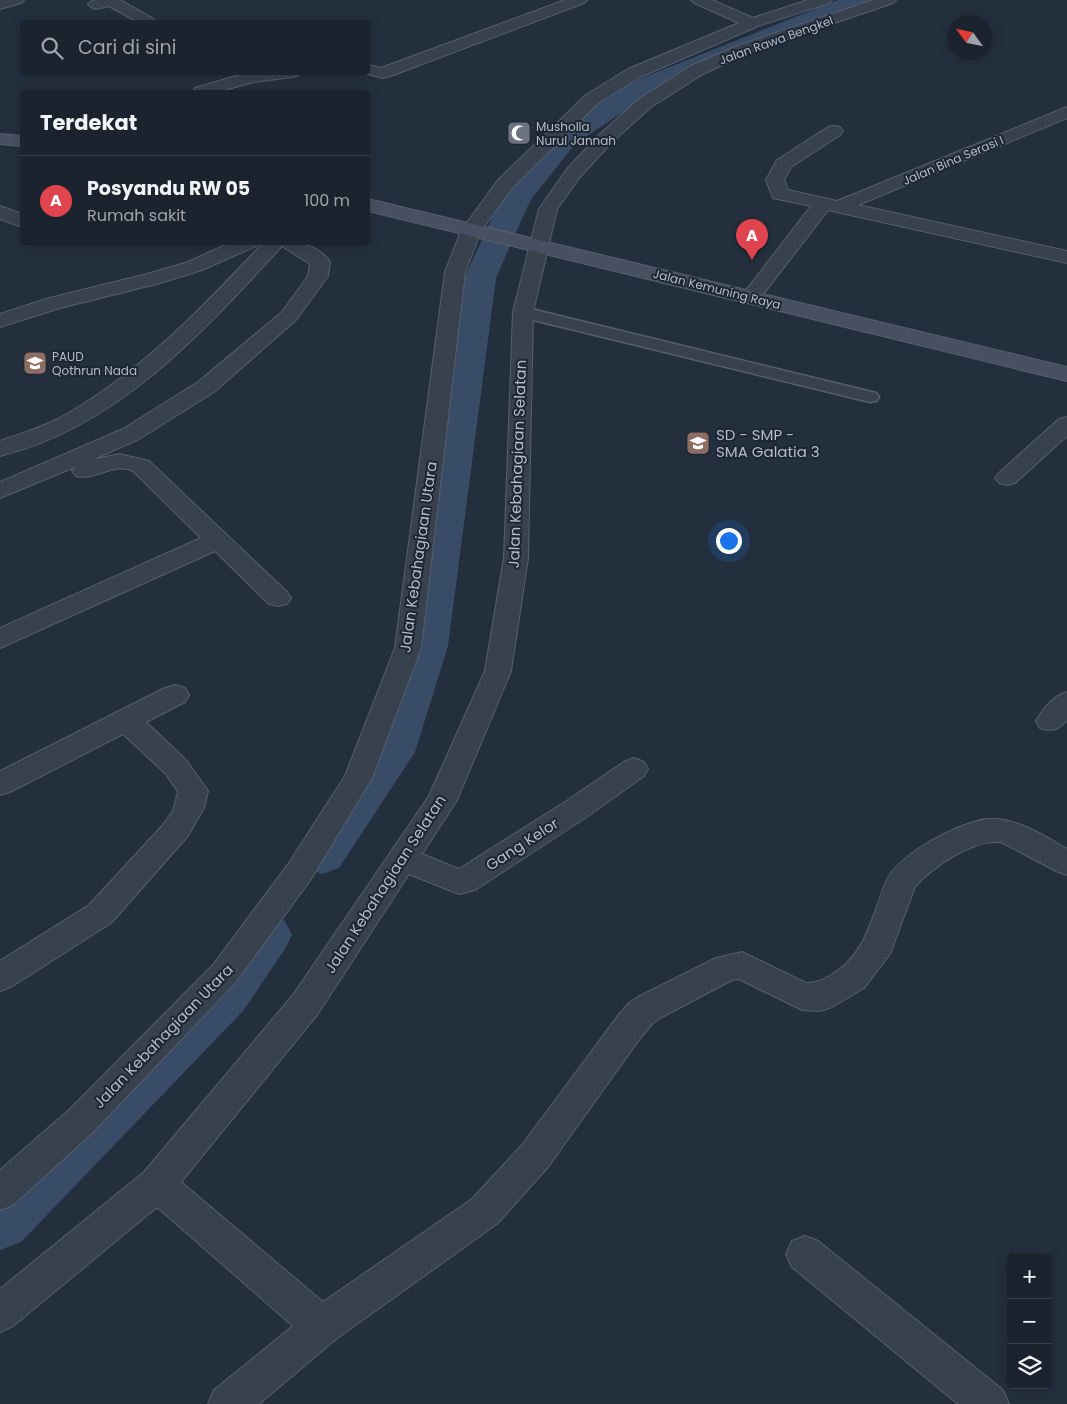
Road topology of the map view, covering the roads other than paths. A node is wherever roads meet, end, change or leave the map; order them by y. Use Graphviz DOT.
graph roads {
  1 [pos="16,0"];
  2 [pos="579,0"];
  3 [pos="699,0"];
  4 [pos="824,0"];
  5 [pos="888,0"];
  6 [pos="0,4"];
  7 [pos="96,4"];
  8 [pos="144,20"];
  9 [pos="752,24"];
  10 [pos="370,70"];
  11 [pos="247,75"];
  12 [pos="206,90"];
  13 [pos="1067,112"];
  14 [pos="834,131"];
  15 [pos="0,138"];
  16 [pos="20,141"];
  17 [pos="370,206"];
  18 [pos="830,206"];
  19 [pos="0,212"];
  20 [pos="20,220"];
  21 [pos="475,232"];
  22 [pos="1067,240"];
  23 [pos="530,243"];
  24 [pos="242,245"];
  25 [pos="272,245"];
  26 [pos="293,245"];
  27 [pos="1044,252"];
  28 [pos="1067,257"];
  29 [pos="751,297"];
  30 [pos="523,312"];
  31 [pos="0,321"];
  32 [pos="1067,374"];
  33 [pos="870,397"];
  34 [pos="1067,424"];
  35 [pos="0,449"];
  36 [pos="1007,478"];
  37 [pos="0,491"];
  38 [pos="0,506"];
  39 [pos="218,540"];
  40 [pos="278,598"];
  41 [pos="0,639"];
  42 [pos="175,695"];
  43 [pos="126,720"];
  44 [pos="634,769"];
  45 [pos="0,784"];
  46 [pos="402,859"];
  47 [pos="1067,863"];
  48 [pos="0,978"];
  49 [pos="157,1184"];
  50 [pos="0,1193"];
  51 [pos="805,1254"];
  52 [pos="0,1313"];
  53 [pos="322,1326"];
  54 [pos="228,1404"];
  55 [pos="989,1404"];
  1 -- 6 [label="street"];
  2 -- 10 [label="street"];
  3 -- 9 [label="street"];
  4 -- 9 [label="street, Jalan Rawa Bengkel"];
  5 -- 23 [label="street, Jalan Rawa Bengkel"];
  7 -- 8 [label="street"];
  9 -- 21 [label="street, Jalan Rawa Bengkel"];
  11 -- 12 [label="street"];
  13 -- 18 [label="street, Jalan Bina Serasi I"];
  14 -- 18 [label="street"];
  15 -- 16 [label="street"];
  17 -- 21 [label="street, Jalan Kemuning Raya"];
  18 -- 27 [label="street"];
  18 -- 29 [label="street"];
  19 -- 20 [label="street"];
  21 -- 23 [label="street, Jalan Kemuning Raya"];
  21 -- 50 [label="street, Jalan Kebahagiaan Utara"];
  22 -- 27 [label="street"];
  23 -- 29 [label="street, Jalan Kemuning Raya"];
  23 -- 30 [label="street, Jalan Kebahagiaan Selatan"];
  24 -- 31 [label="street"];
  25 -- 35 [label="street"];
  26 -- 37 [label="street"];
  27 -- 28 [label="street"];
  29 -- 32 [label="street, Jalan Kemuning Raya"];
  30 -- 33 [label="lane"];
  30 -- 46 [label="street, Jalan Kebahagiaan Selatan"];
  34 -- 36 [label="street"];
  38 -- 39 [label="street"];
  39 -- 40 [label="street"];
  39 -- 41 [label="street"];
  42 -- 43 [label="street"];
  43 -- 45 [label="street"];
  43 -- 48 [label="street"];
  44 -- 46 [label="street, Gang Kelor"];
  46 -- 49 [label="street, Jalan Kebahagiaan Selatan"];
  47 -- 53 [label="street"];
  49 -- 52 [label="street, Jalan Kebahagiaan Selatan"];
  49 -- 53 [label="street"];
  51 -- 55 [label="street"];
  53 -- 54 [label="street"];
}
